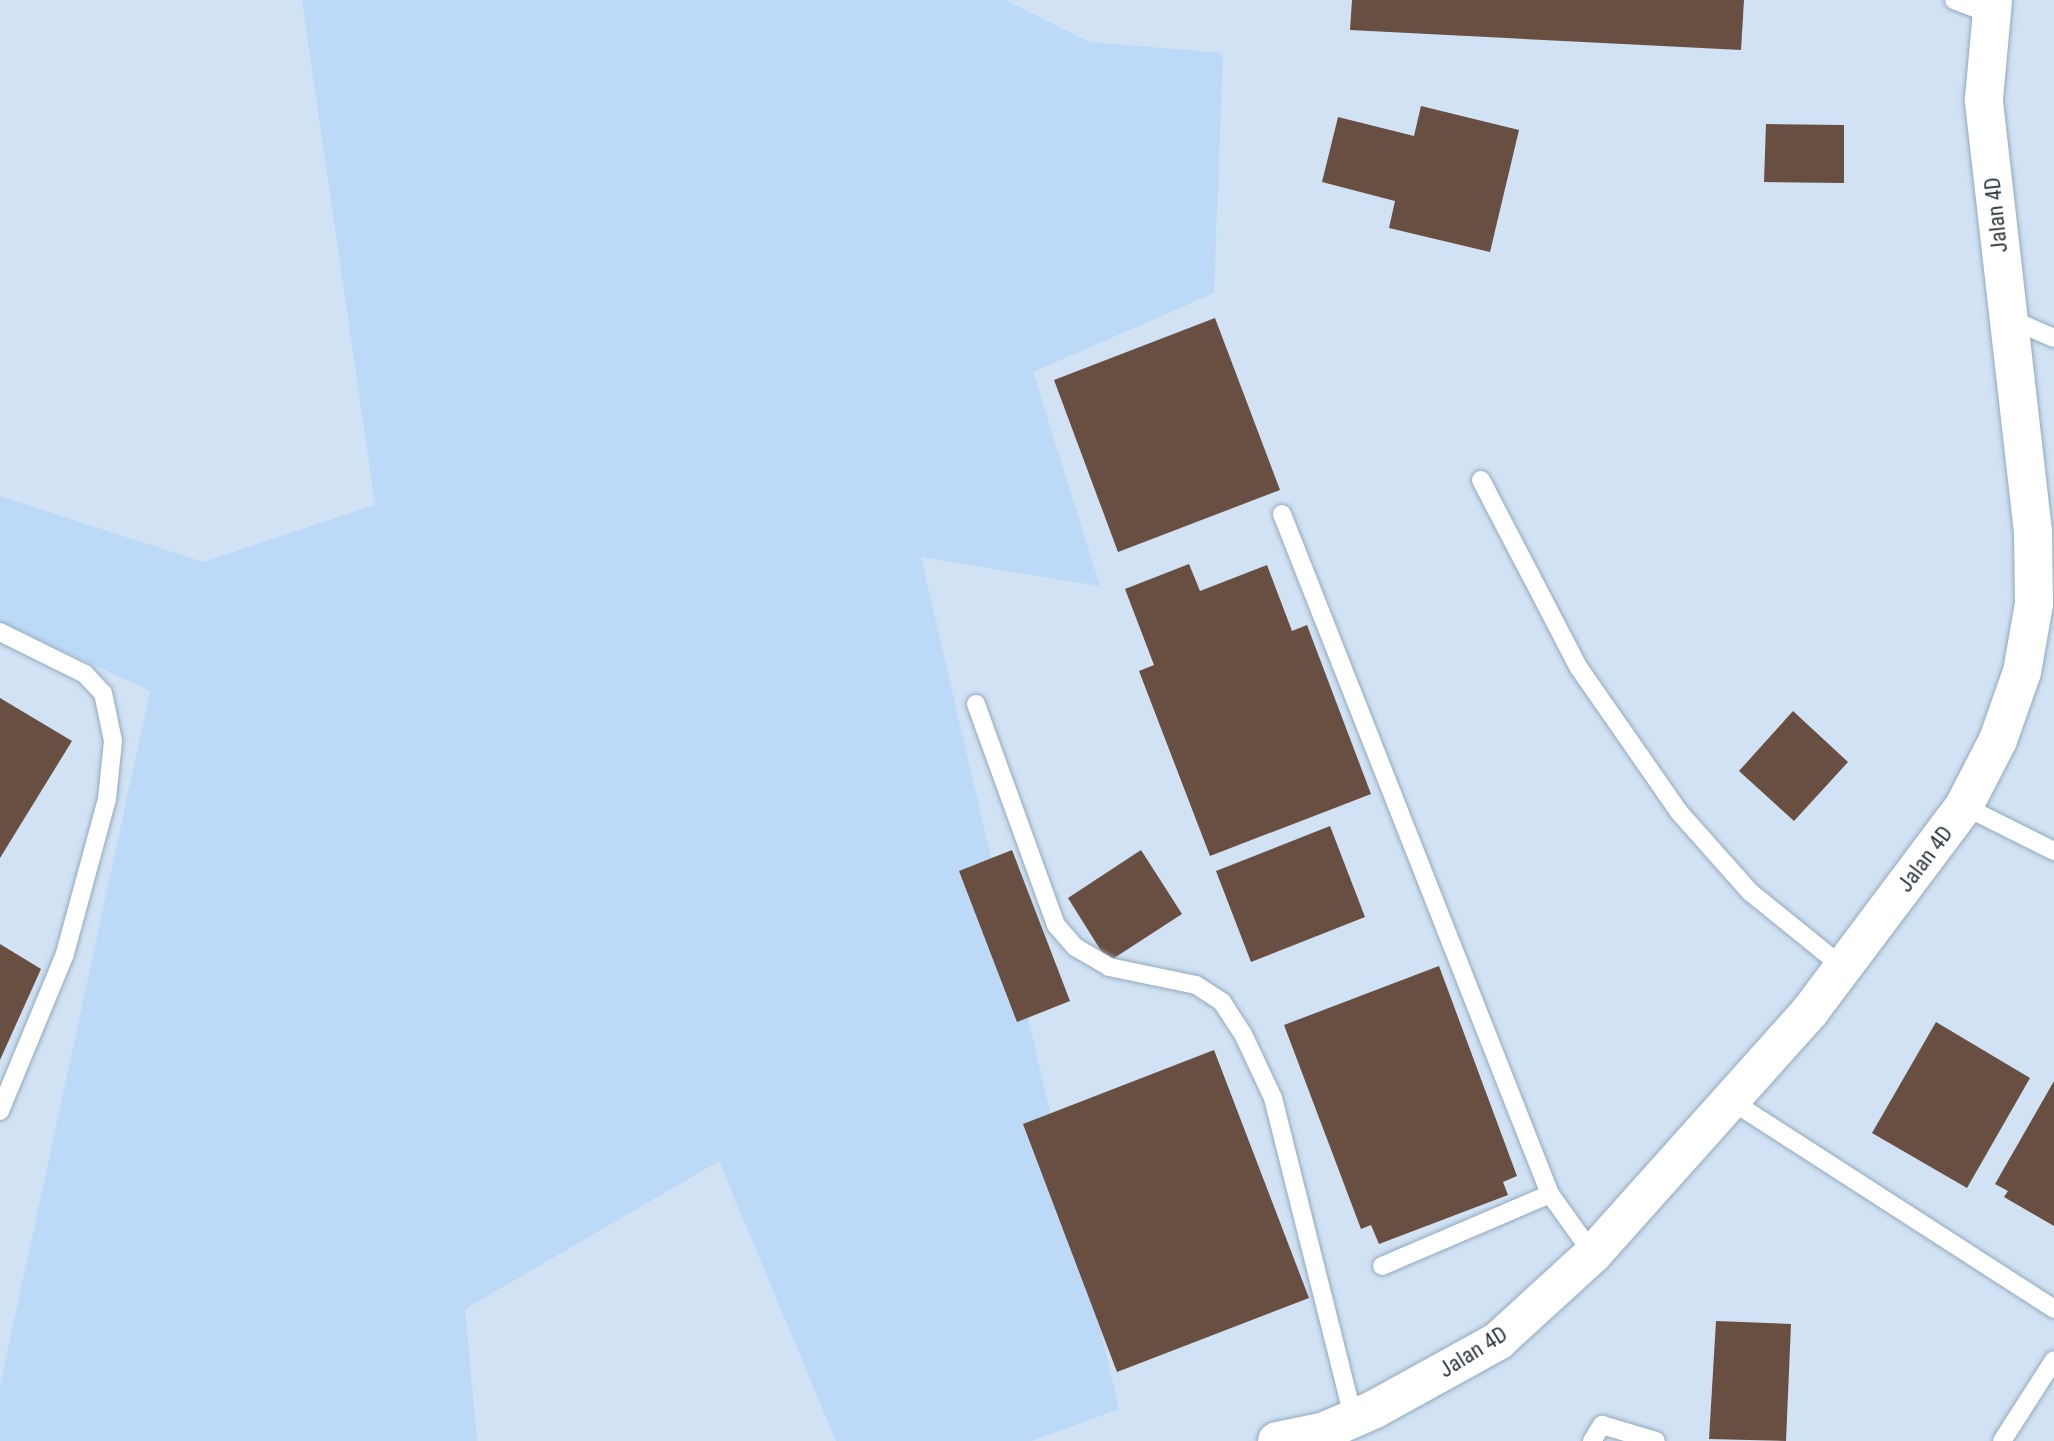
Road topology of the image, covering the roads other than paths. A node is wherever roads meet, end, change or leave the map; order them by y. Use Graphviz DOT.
graph roads {
  1 [pos="1978,4"];
  2 [pos="2008,318"];
  3 [pos="2054,338"];
  4 [pos="1481,480"];
  5 [pos="1282,514"];
  6 [pos="0,632"];
  7 [pos="976,704"];
  8 [pos="1964,806"];
  9 [pos="2054,851"];
  10 [pos="1843,967"];
  11 [pos="1730,1100"];
  12 [pos="0,1111"];
  13 [pos="1550,1194"];
  14 [pos="1593,1254"];
  15 [pos="1382,1266"];
  16 [pos="2054,1309"];
  17 [pos="2054,1360"];
  18 [pos="1336,1430"];
  19 [pos="1277,1441"];
  20 [pos="1592,1441"];
  21 [pos="1656,1441"];
  22 [pos="2002,1441"];
  1 -- 2 [label="street, Jalan 4D"];
  2 -- 3 [label="lane"];
  2 -- 8 [label="street, Jalan 4D"];
  4 -- 10 [label="lane"];
  5 -- 13 [label="lane"];
  6 -- 12 [label="lane"];
  7 -- 18 [label="lane"];
  8 -- 9 [label="lane"];
  8 -- 10 [label="street, Jalan 4D"];
  10 -- 11 [label="street, Jalan 4D"];
  11 -- 14 [label="street, Jalan 4D"];
  11 -- 16 [label="lane"];
  13 -- 14 [label="lane"];
  13 -- 15 [label="lane"];
  14 -- 18 [label="street, Jalan 4D"];
  17 -- 22 [label="lane"];
  18 -- 19 [label="street, Jalan 4D"];
  20 -- 21 [label="lane"];
}
